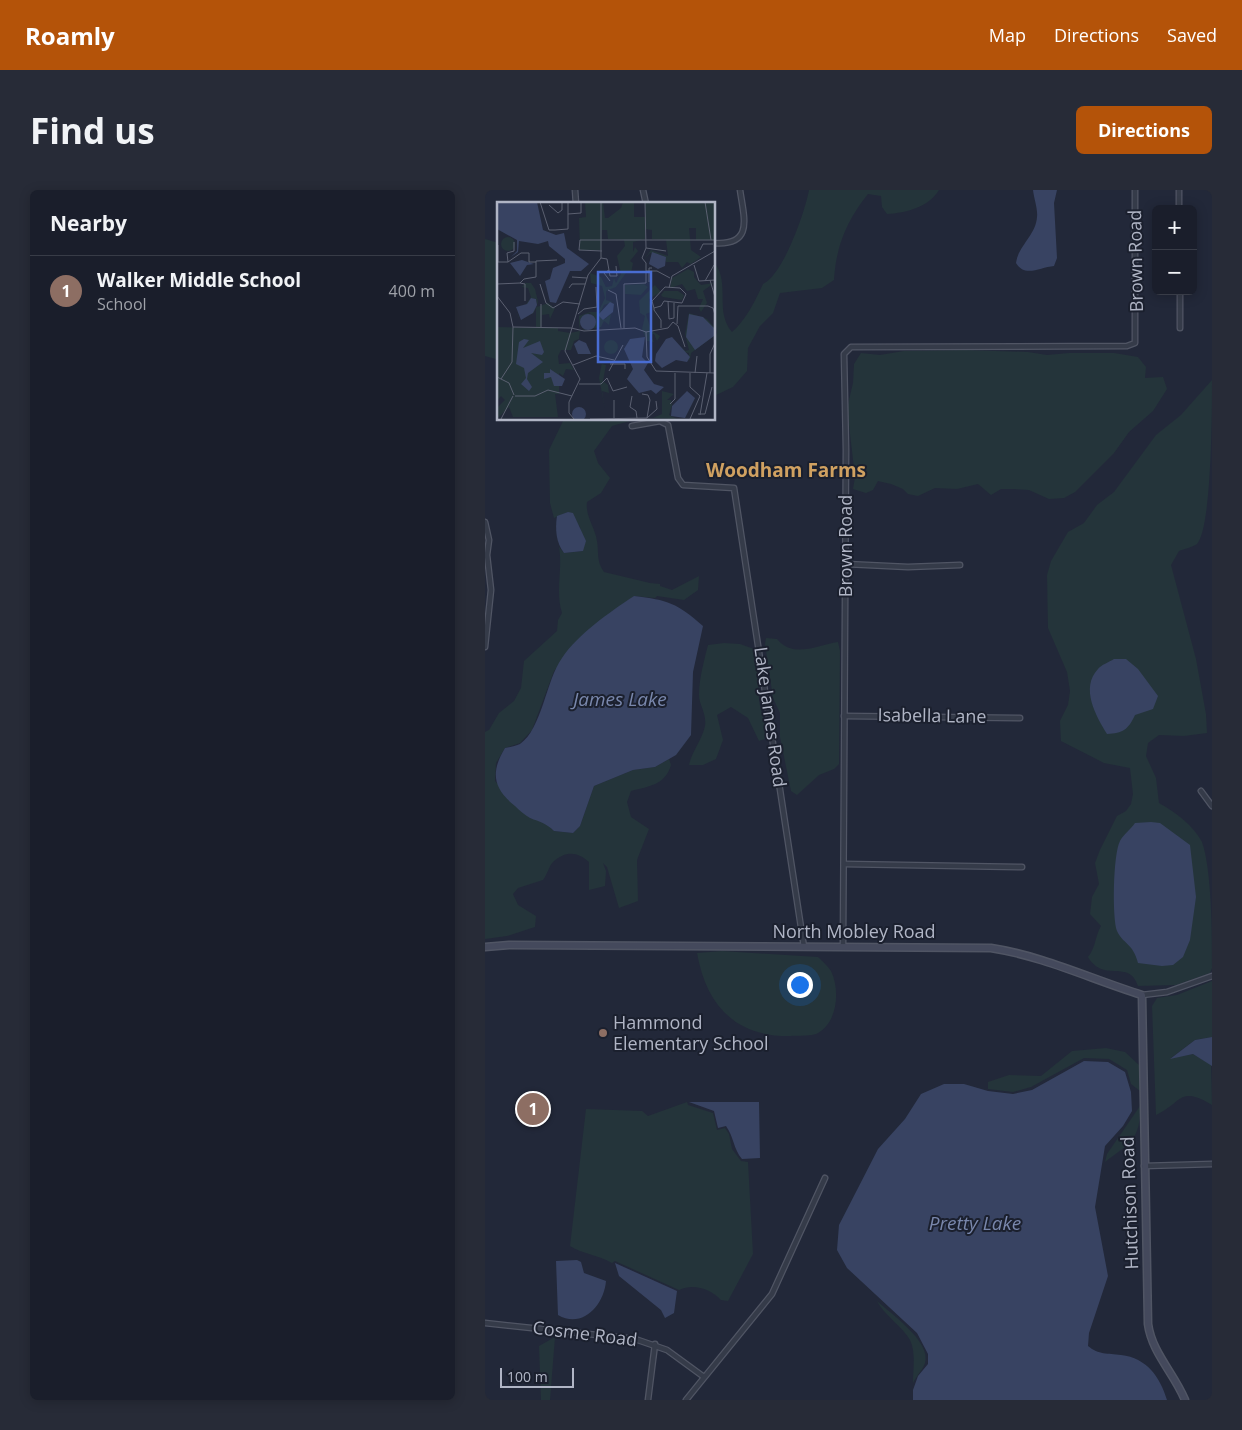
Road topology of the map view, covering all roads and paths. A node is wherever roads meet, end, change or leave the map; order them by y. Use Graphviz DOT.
graph roads {
  1 [pos="740,190"];
  2 [pos="1135,190"];
  3 [pos="1179,190"];
  4 [pos="1179,205"];
  5 [pos="715,243"];
  6 [pos="1180,295"];
  7 [pos="1180,328"];
  8 [pos="632,426"];
  9 [pos="485,522"];
  10 [pos="486,556"];
  11 [pos="846,564"];
  12 [pos="960,565"];
  13 [pos="485,647"];
  14 [pos="845,716"];
  15 [pos="1021,718"];
  16 [pos="1201,791"];
  17 [pos="1212,806"];
  18 [pos="844,864"];
  19 [pos="1023,867"];
  20 [pos="485,947"];
  21 [pos="804,947"];
  22 [pos="843,947"];
  23 [pos="1212,976"];
  24 [pos="1142,995"];
  25 [pos="1212,1164"];
  26 [pos="1144,1166"];
  27 [pos="825,1178"];
  28 [pos="485,1323"];
  29 [pos="655,1344"];
  30 [pos="704,1377"];
  31 [pos="648,1400"];
  32 [pos="686,1400"];
  33 [pos="1185,1400"];
  1 -- 5 [label="street"];
  2 -- 11 [label="street, Brown Road"];
  3 -- 4 [label="street"];
  6 -- 7 [label="street"];
  8 -- 21 [label="street, Lake James Road"];
  9 -- 10 [label="street"];
  10 -- 13 [label="street"];
  11 -- 12 [label="street"];
  11 -- 14 [label="street, Brown Road"];
  14 -- 15 [label="street, Isabella Lane"];
  14 -- 18 [label="street, Brown Road"];
  16 -- 17 [label="street"];
  18 -- 19 [label="street"];
  18 -- 22 [label="street, Brown Road"];
  20 -- 21 [label="street, North Mobley Road"];
  21 -- 22 [label="street, North Mobley Road"];
  22 -- 24 [label="street, North Mobley Road"];
  23 -- 24 [label="street, North Mobley Road"];
  24 -- 26 [label="street, Hutchison Road"];
  25 -- 26 [label="street"];
  26 -- 33 [label="street, Hutchison Road"];
  27 -- 30 [label="street"];
  28 -- 29 [label="street, Cosme Road"];
  29 -- 30 [label="street, Cosme Road"];
  29 -- 31 [label="street"];
  30 -- 32 [label="street"];
}
